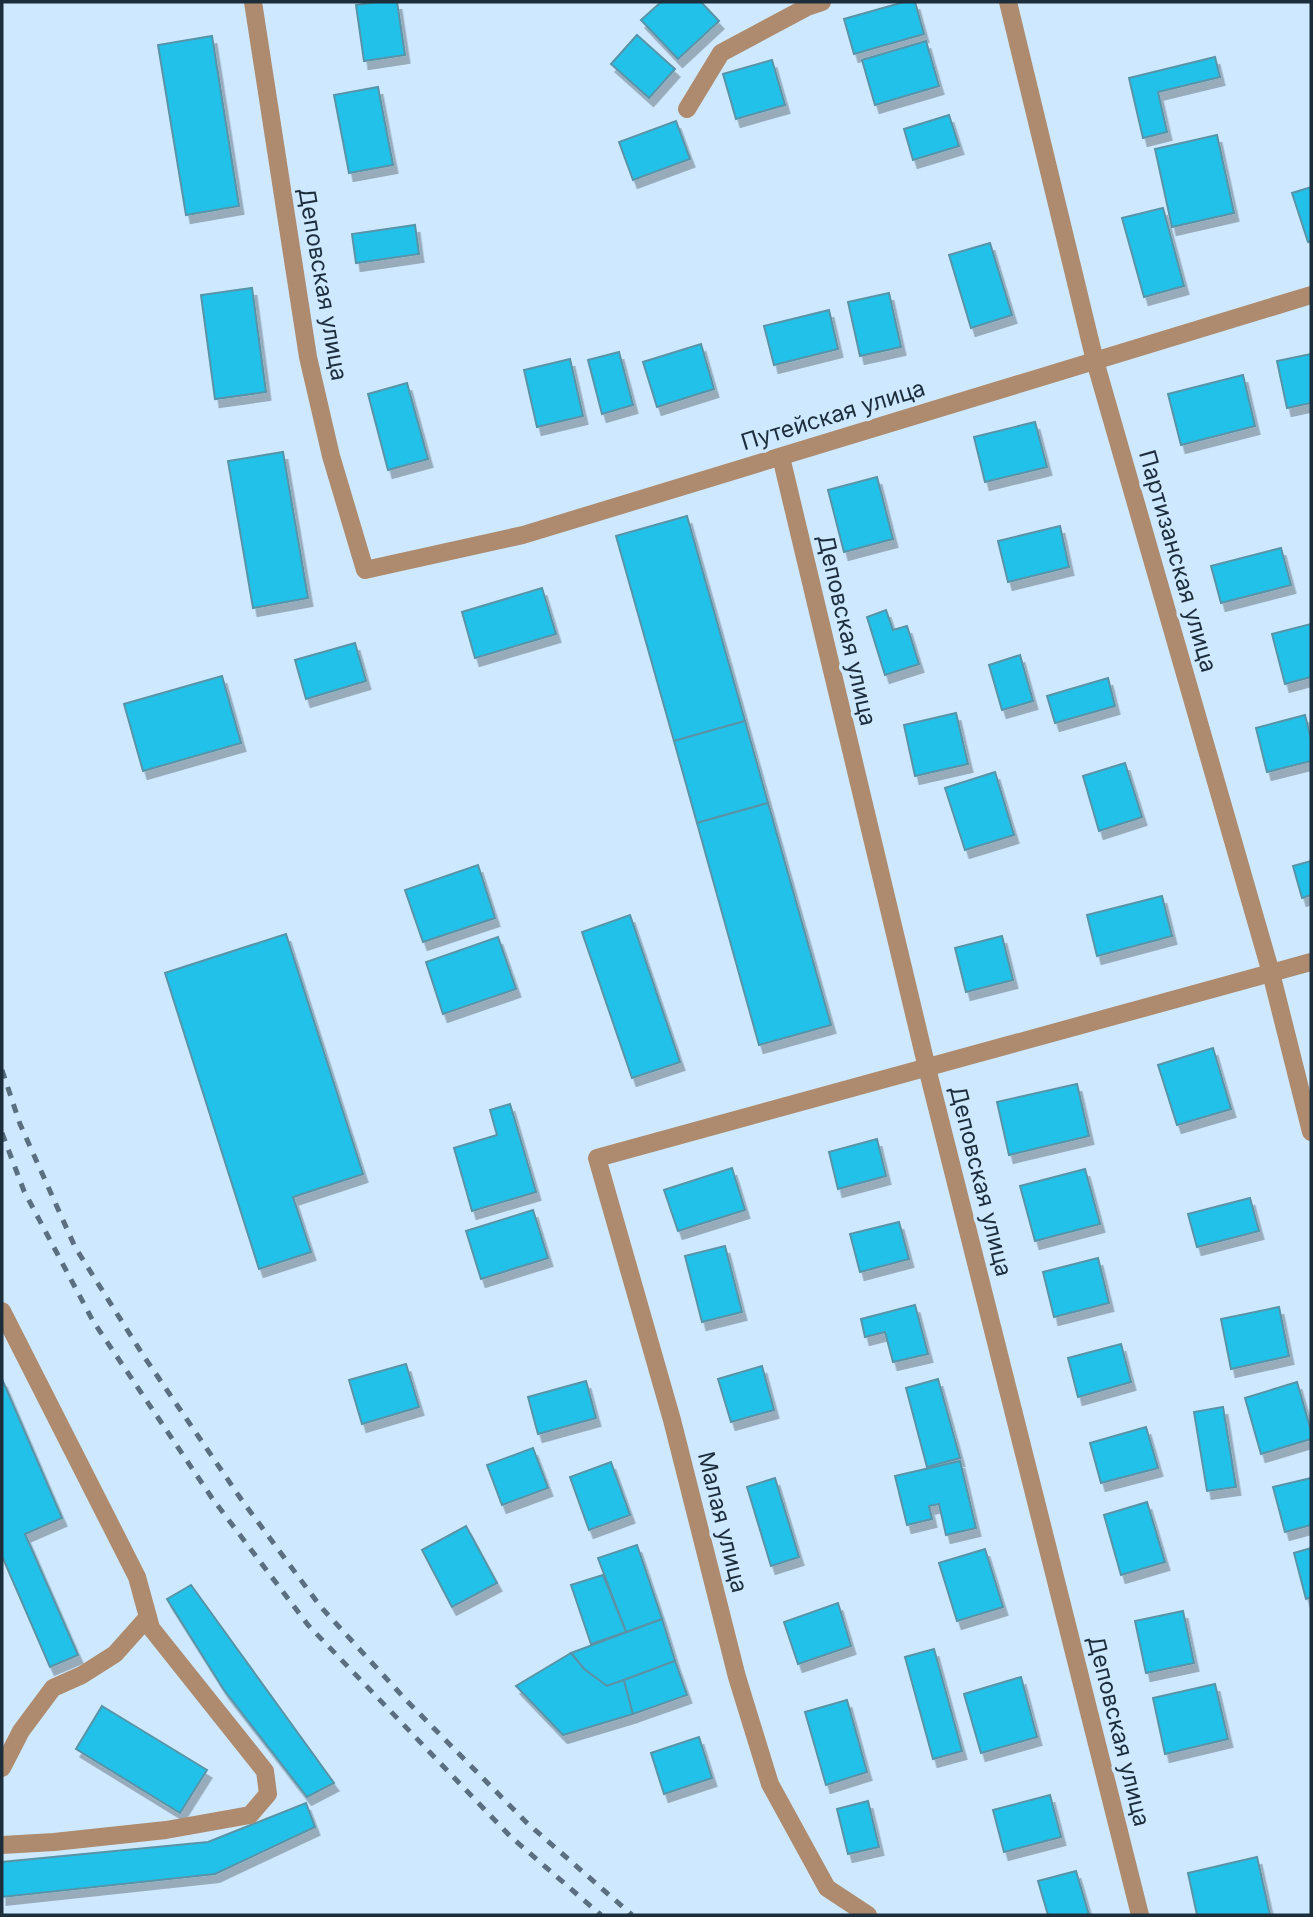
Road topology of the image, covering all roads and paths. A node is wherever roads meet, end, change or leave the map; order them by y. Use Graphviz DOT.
graph roads {
  1 [pos="253,2"];
  2 [pos="822,2"];
  3 [pos="1008,2"];
  4 [pos="687,109"];
  5 [pos="1311,295"];
  6 [pos="1095,361"];
  7 [pos="781,457"];
  8 [pos="365,570"];
  9 [pos="1311,962"];
  10 [pos="1271,973"];
  11 [pos="927,1068"];
  12 [pos="1311,1132"];
  13 [pos="2,1311"];
  14 [pos="148,1617"];
  15 [pos="2,1768"];
  16 [pos="2,1845"];
  17 [pos="868,1915"];
  18 [pos="1140,1915"];
  1 -- 8 [label="street, Деповская улица"];
  2 -- 4 [label="street"];
  3 -- 6 [label="street, Партизанская улица"];
  5 -- 6 [label="street, Путейская улица"];
  6 -- 7 [label="street, Путейская улица"];
  6 -- 10 [label="street, Партизанская улица"];
  7 -- 8 [label="street, Путейская улица"];
  7 -- 11 [label="street, Деповская улица"];
  9 -- 10 [label="street"];
  10 -- 11 [label="street"];
  10 -- 12 [label="street, Партизанская улица"];
  11 -- 17 [label="street, Малая улица"];
  11 -- 18 [label="street, Деповская улица"];
  13 -- 14 [label="street"];
  14 -- 15 [label="street"];
  14 -- 16 [label="street"];
}
